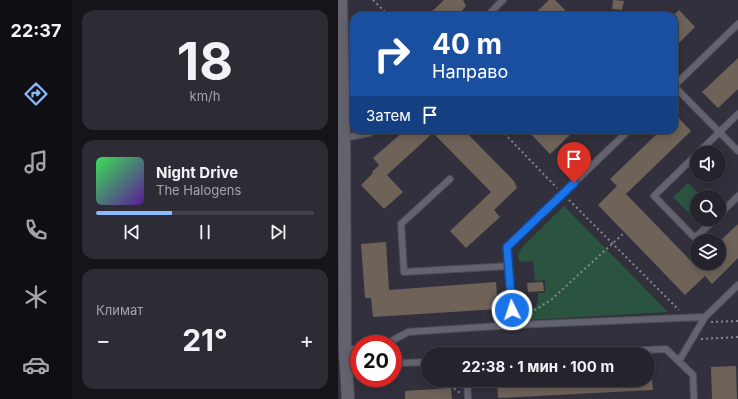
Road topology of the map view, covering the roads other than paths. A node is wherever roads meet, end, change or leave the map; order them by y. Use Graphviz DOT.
graph roads {
  1 [pos="341,0"];
  2 [pos="503,0"];
  3 [pos="491,12"];
  4 [pos="738,24"];
  5 [pos="678,82"];
  6 [pos="678,90"];
  7 [pos="738,114"];
  8 [pos="719,132"];
  9 [pos="365,134"];
  10 [pos="624,134"];
  11 [pos="344,138"];
  12 [pos="704,146"];
  13 [pos="738,151"];
  14 [pos="690,160"];
  15 [pos="450,179"];
  16 [pos="738,196"];
  17 [pos="726,208"];
  18 [pos="708,226"];
  19 [pos="509,266"];
  20 [pos="738,285"];
  21 [pos="704,319"];
  22 [pos="513,325"];
  23 [pos="402,335"];
  24 [pos="345,349"];
  25 [pos="350,349"];
  26 [pos="655,350"];
  27 [pos="679,361"];
  28 [pos="402,362"];
  29 [pos="421,362"];
  30 [pos="467,387"];
  31 [pos="348,399"];
  32 [pos="468,399"];
  33 [pos="694,399"];
  1 -- 11 [label="street"];
  2 -- 3 [label="lane"];
  4 -- 5 [label="lane"];
  6 -- 8 [label="lane"];
  7 -- 8 [label="lane"];
  8 -- 12 [label="lane"];
  8 -- 13 [label="lane"];
  9 -- 11 [label="lane"];
  10 -- 19 [label="lane"];
  11 -- 24 [label="street"];
  14 -- 18 [label="lane"];
  15 -- 19 [label="lane"];
  16 -- 17 [label="lane"];
  19 -- 22 [label="lane"];
  20 -- 21 [label="lane"];
  21 -- 22 [label="lane"];
  21 -- 27 [label="lane"];
  22 -- 23 [label="lane"];
  24 -- 25 [label="lane"];
  24 -- 31 [label="street"];
  26 -- 27 [label="lane"];
  27 -- 33 [label="lane"];
  28 -- 29 [label="lane"];
  30 -- 32 [label="lane"];
}
